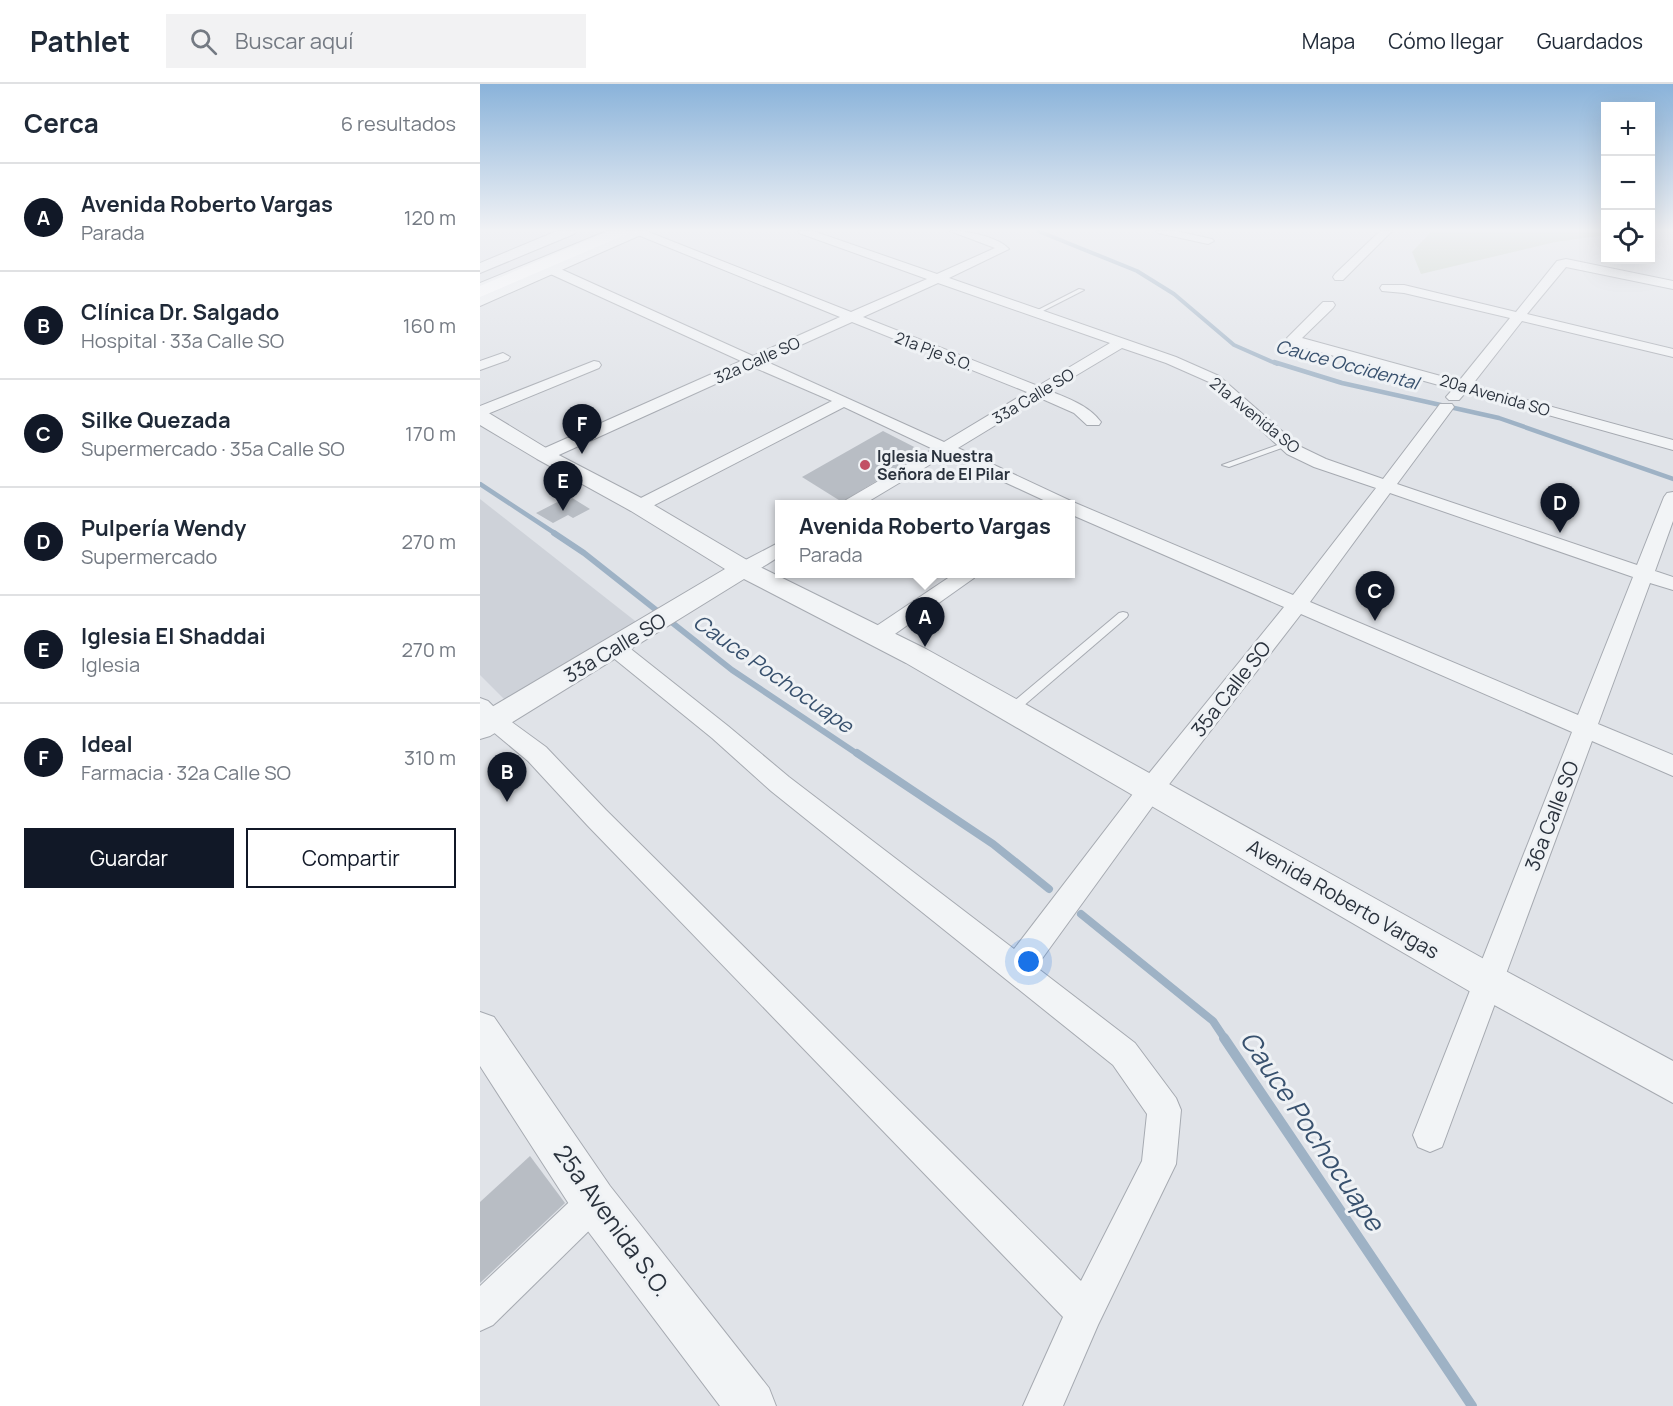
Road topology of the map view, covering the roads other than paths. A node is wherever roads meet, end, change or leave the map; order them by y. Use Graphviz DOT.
graph roads {
  1 [pos="497,293"];
  2 [pos="607,293"];
  3 [pos="788,293"];
  4 [pos="906,293"];
  5 [pos="976,293"];
  6 [pos="1076,293"];
  7 [pos="1419,293"];
  8 [pos="1539,293"];
  9 [pos="480,301"];
  10 [pos="1328,305"];
  11 [pos="1035,313"];
  12 [pos="850,318"];
  13 [pos="1520,318"];
  14 [pos="1120,343"];
  15 [pos="1673,353"];
  16 [pos="502,357"];
  17 [pos="754,362"];
  18 [pos="594,365"];
  19 [pos="480,366"];
  20 [pos="1463,386"];
  21 [pos="1039,392"];
  22 [pos="844,401"];
  23 [pos="480,414"];
  24 [pos="1093,422"];
  25 [pos="1286,445"];
  26 [pos="1673,445"];
  27 [pos="945,450"];
  28 [pos="544,455"];
  29 [pos="1226,465"];
  30 [pos="1385,486"];
  31 [pos="1673,497"];
  32 [pos="859,500"];
  33 [pos="1056,500"];
  34 [pos="639,506"];
  35 [pos="1075,509"];
  36 [pos="775,551"];
  37 [pos="743,569"];
  38 [pos="1643,574"];
  39 [pos="960,578"];
  40 [pos="1673,584"];
  41 [pos="1296,606"];
  42 [pos="1123,615"];
  43 [pos="877,636"];
  44 [pos="614,647"];
  45 [pos="1011,710"];
  46 [pos="484,719"];
  47 [pos="1585,730"];
  48 [pos="1673,766"];
  49 [pos="1151,789"];
  50 [pos="1016,970"];
  51 [pos="1489,982"];
  52 [pos="485,1048"];
  53 [pos="1673,1083"];
  54 [pos="1430,1135"];
  55 [pos="594,1202"];
  56 [pos="480,1312"];
  57 [pos="1085,1312"];
  58 [pos="744,1403"];
  59 [pos="1043,1406"];
  1 -- 9 [label="street"];
  2 -- 17 [label="street"];
  3 -- 12 [label="street, 21a Pje S.O."];
  4 -- 12 [label="street, 32a Calle SO"];
  5 -- 11 [label="street, 21a Avenida SO"];
  6 -- 11 [label="lane"];
  7 -- 13 [label="street"];
  8 -- 13 [label="street"];
  10 -- 20 [label="street, 20a Avenida SO"];
  11 -- 14 [label="street, 21a Avenida SO"];
  12 -- 17 [label="street, 32a Calle SO"];
  12 -- 21 [label="street, 21a Pje S.O."];
  13 -- 15 [label="street"];
  13 -- 20 [label="street"];
  14 -- 21 [label="street, 33a Calle SO"];
  14 -- 25 [label="street, 21a Avenida SO"];
  16 -- 19 [label="street"];
  17 -- 22 [label="street"];
  17 -- 28 [label="street, 32a Calle SO"];
  18 -- 23 [label="street"];
  20 -- 26 [label="street, 20a Avenida SO"];
  20 -- 30 [label="street, 35a Calle SO"];
  21 -- 24 [label="street, 21a Pje S.O."];
  21 -- 27 [label="street, 33a Calle SO"];
  22 -- 27 [label="street"];
  22 -- 34 [label="street"];
  23 -- 28 [label="street, Avenida Roberto Vargas"];
  25 -- 29 [label="lane"];
  25 -- 30 [label="street, 21a Avenida SO"];
  27 -- 32 [label="street, 33a Calle SO"];
  27 -- 33 [label="street"];
  28 -- 34 [label="street, Avenida Roberto Vargas"];
  30 -- 38 [label="street, 21a Avenida SO"];
  30 -- 41 [label="street, 35a Calle SO"];
  31 -- 38 [label="street, 36a Calle SO"];
  34 -- 37 [label="street, Avenida Roberto Vargas"];
  35 -- 41 [label="street"];
  36 -- 37 [label="street, 33a Calle SO"];
  37 -- 43 [label="street, Avenida Roberto Vargas"];
  37 -- 44 [label="street, 33a Calle SO"];
  38 -- 40 [label="street, 21a Avenida SO"];
  38 -- 47 [label="street, 36a Calle SO"];
  39 -- 43 [label="street"];
  41 -- 47 [label="street"];
  41 -- 49 [label="street, 35a Calle SO"];
  42 -- 45 [label="lane"];
  43 -- 45 [label="street, Avenida Roberto Vargas"];
  44 -- 46 [label="street, 33a Calle SO"];
  44 -- 50 [label="street"];
  45 -- 49 [label="street, Avenida Roberto Vargas"];
  46 -- 57 [label="street"];
  47 -- 48 [label="street"];
  47 -- 51 [label="street, 36a Calle SO"];
  49 -- 50 [label="street, 35a Calle SO"];
  49 -- 51 [label="street, Avenida Roberto Vargas"];
  50 -- 57 [label="street"];
  51 -- 53 [label="street, Avenida Roberto Vargas"];
  51 -- 54 [label="street, 36a Calle SO"];
  52 -- 55 [label="street, 25a Avenida S.O."];
  55 -- 56 [label="street"];
  55 -- 58 [label="street, 25a Avenida S.O."];
  57 -- 59 [label="street"];
}
